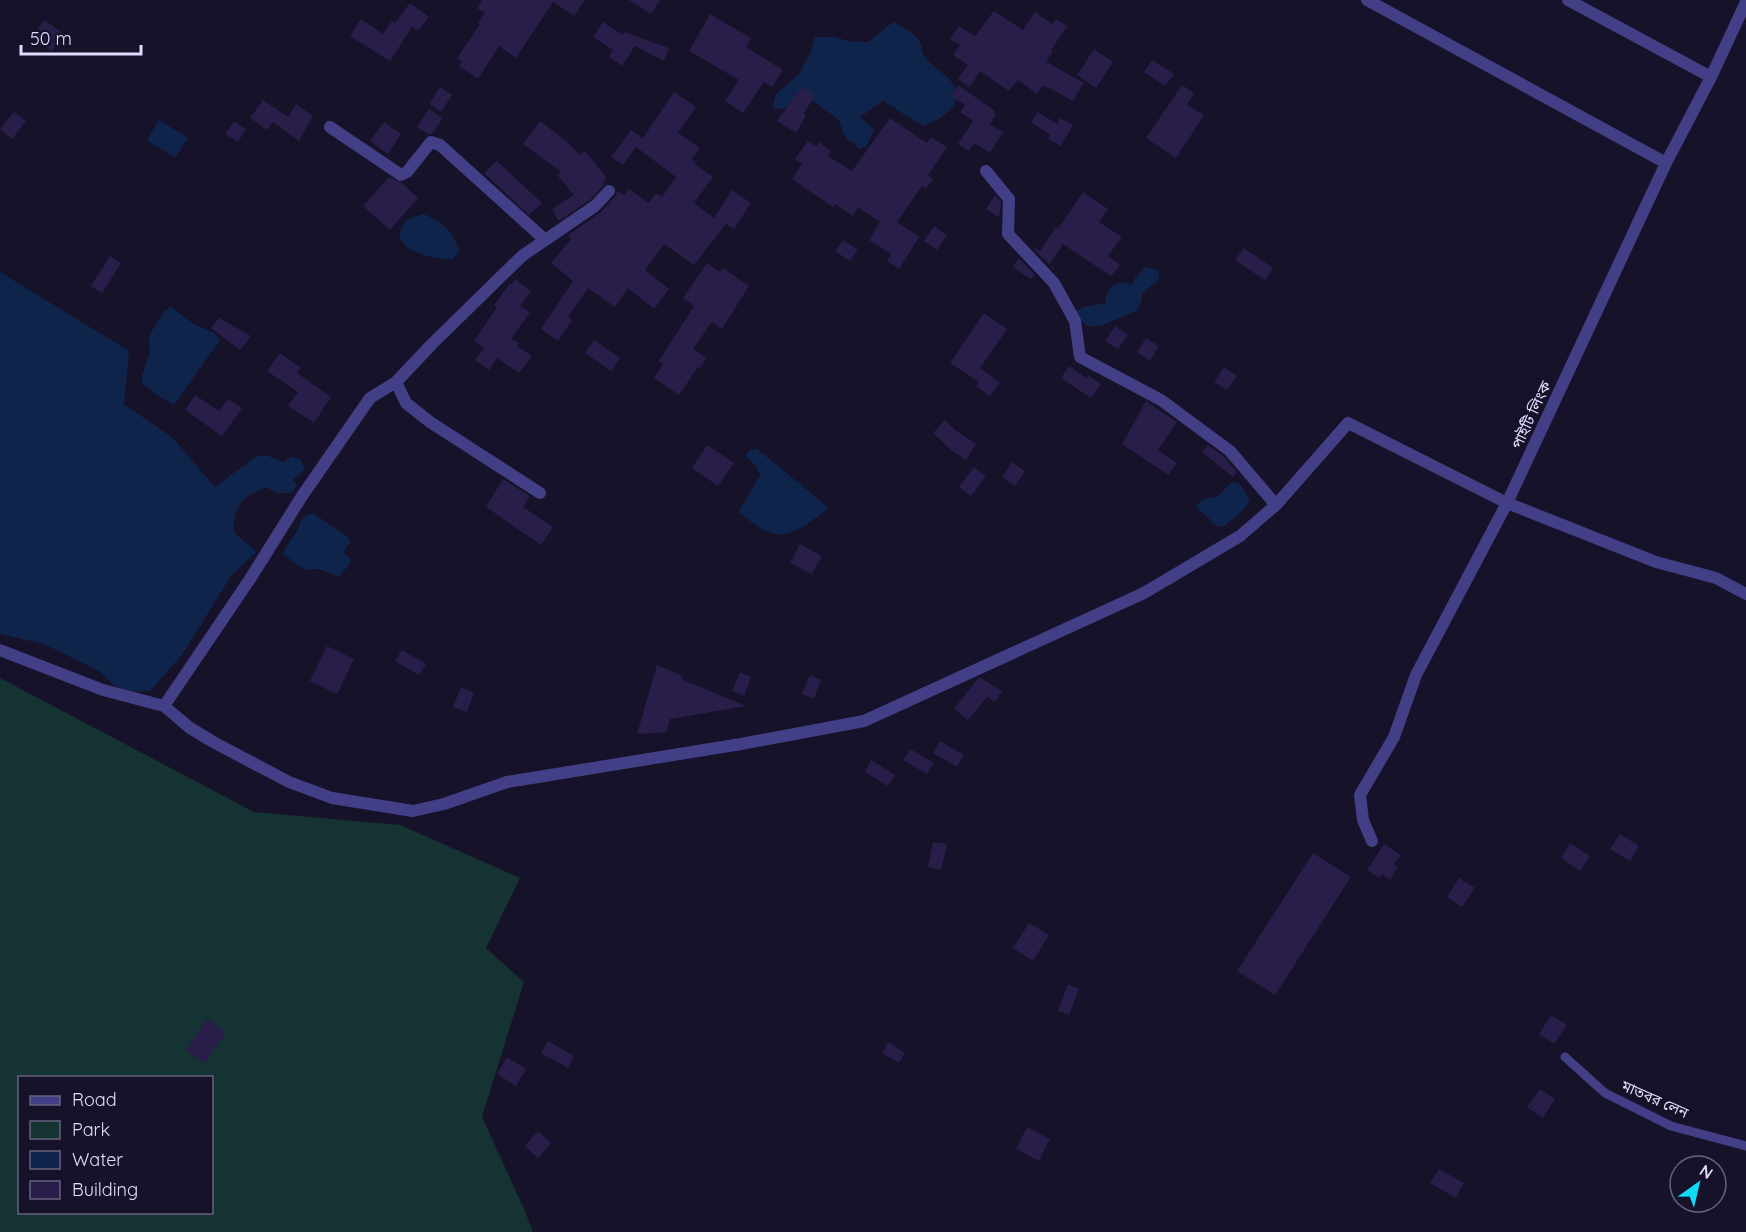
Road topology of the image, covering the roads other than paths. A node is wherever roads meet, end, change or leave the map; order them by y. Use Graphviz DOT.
graph roads {
  1 [pos="1367,0"];
  2 [pos="1568,0"];
  3 [pos="1746,2"];
  4 [pos="1711,77"];
  5 [pos="330,127"];
  6 [pos="1666,163"];
  7 [pos="986,171"];
  8 [pos="609,191"];
  9 [pos="544,239"];
  10 [pos="396,382"];
  11 [pos="540,493"];
  12 [pos="1507,502"];
  13 [pos="1276,505"];
  14 [pos="1746,594"];
  15 [pos="0,650"];
  16 [pos="164,706"];
  17 [pos="1372,841"];
  18 [pos="1565,1057"];
  19 [pos="1746,1146"];
  1 -- 6 [label="street"];
  2 -- 4 [label="street"];
  3 -- 4 [label="street, পাইটি লিংক"];
  4 -- 6 [label="street, পাইটি লিংক"];
  5 -- 9 [label="street"];
  6 -- 12 [label="street, পাইটি লিংক"];
  7 -- 13 [label="street"];
  8 -- 9 [label="street"];
  9 -- 10 [label="street"];
  10 -- 11 [label="street"];
  10 -- 16 [label="street"];
  12 -- 13 [label="street"];
  12 -- 14 [label="street"];
  12 -- 17 [label="street, পাইটি লিংক"];
  13 -- 16 [label="street"];
  15 -- 16 [label="street"];
  18 -- 19 [label="street, মাতবর লেন"];
}
